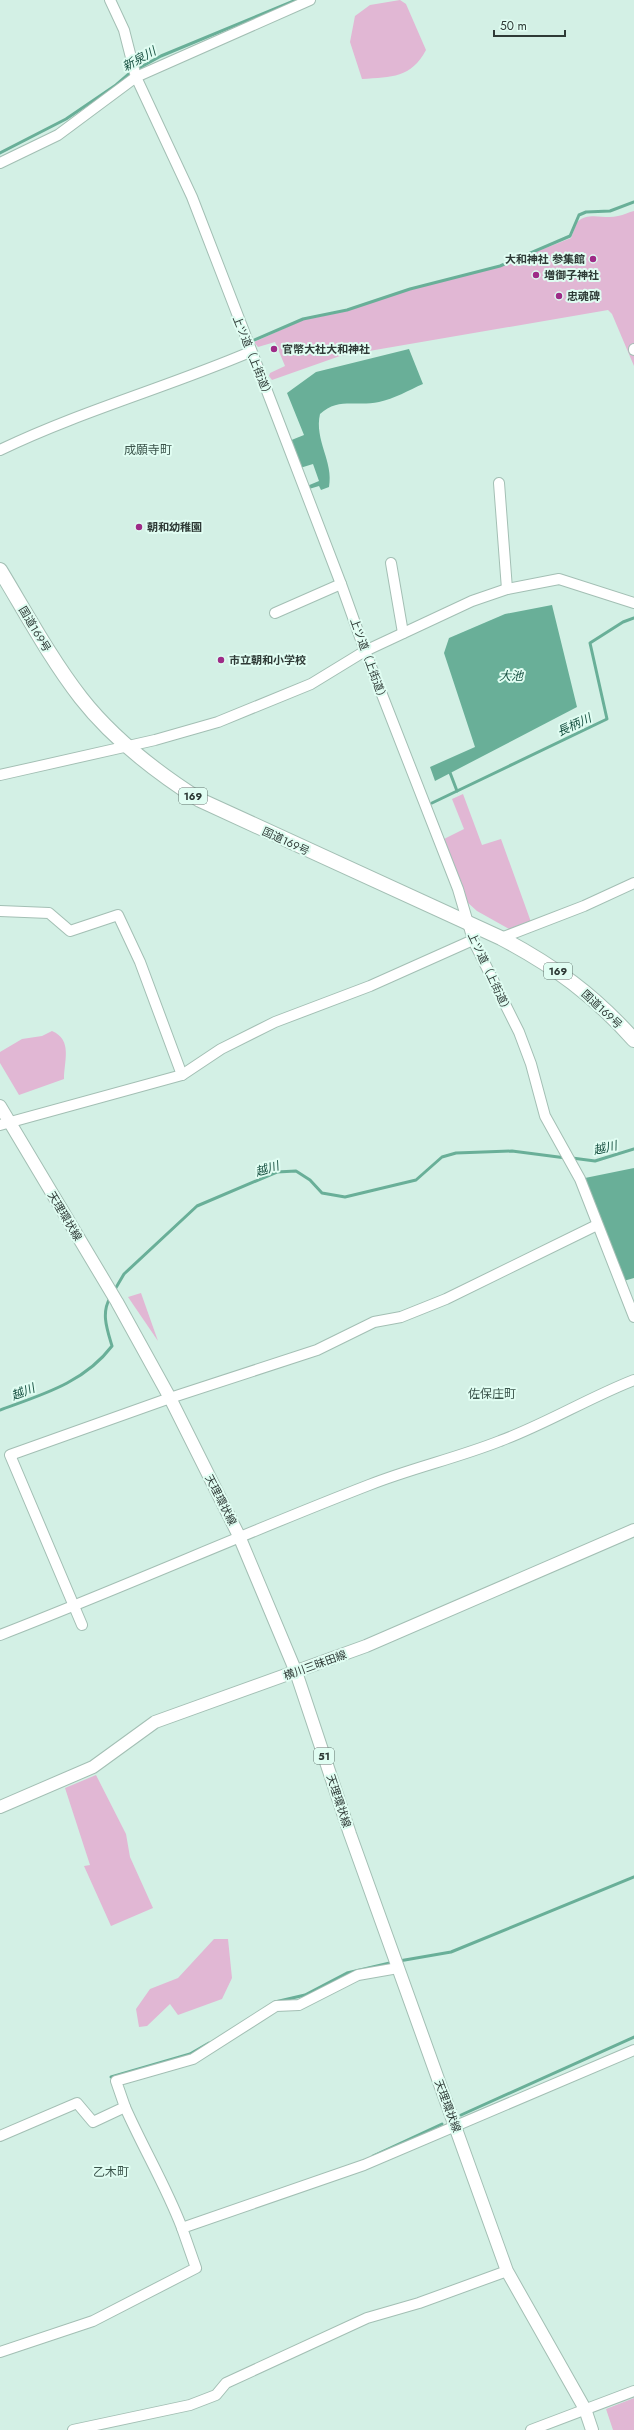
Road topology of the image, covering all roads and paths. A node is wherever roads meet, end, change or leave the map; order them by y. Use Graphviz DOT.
graph roads {
  1 [pos="110,0"];
  2 [pos="310,0"];
  3 [pos="136,77"];
  4 [pos="0,163"];
  5 [pos="250,352"];
  6 [pos="0,450"];
  7 [pos="499,483"];
  8 [pos="391,564"];
  9 [pos="0,570"];
  10 [pos="341,584"];
  11 [pos="507,589"];
  12 [pos="634,603"];
  13 [pos="275,613"];
  14 [pos="403,633"];
  15 [pos="364,651"];
  16 [pos="128,746"];
  17 [pos="0,775"];
  18 [pos="634,883"];
  19 [pos="0,911"];
  20 [pos="467,922"];
  21 [pos="501,938"];
  22 [pos="473,940"];
  23 [pos="634,1040"];
  24 [pos="182,1075"];
  25 [pos="0,1106"];
  26 [pos="5,1124"];
  27 [pos="597,1225"];
  28 [pos="634,1317"];
  29 [pos="634,1380"];
  30 [pos="170,1398"];
  31 [pos="634,1530"];
  32 [pos="239,1536"];
  33 [pos="74,1606"];
  34 [pos="82,1625"];
  35 [pos="0,1636"];
  36 [pos="296,1672"];
  37 [pos="0,1807"];
  38 [pos="398,1968"];
  39 [pos="634,2050"];
  40 [pos="125,2107"];
  41 [pos="455,2126"];
  42 [pos="0,2136"];
  43 [pos="182,2228"];
  44 [pos="507,2271"];
  45 [pos="0,2352"];
  46 [pos="634,2391"];
  47 [pos="585,2409"];
  48 [pos="124,2425"];
  49 [pos="73,2430"];
  50 [pos="531,2430"];
  51 [pos="592,2430"];
  1 -- 3 [label="street, 上ツ道（上街道）"];
  2 -- 3 [label="street"];
  3 -- 4 [label="street"];
  3 -- 5 [label="street, 上ツ道（上街道）"];
  5 -- 6 [label="street"];
  5 -- 10 [label="street, 上ツ道（上街道）"];
  7 -- 11 [label="street"];
  8 -- 14 [label="street"];
  9 -- 16 [label="highway, 国道169号 / 169"];
  10 -- 13 [label="street"];
  10 -- 15 [label="street, 上ツ道（上街道）"];
  11 -- 12 [label="street"];
  11 -- 14 [label="street"];
  14 -- 15 [label="street"];
  15 -- 16 [label="street"];
  15 -- 20 [label="street, 上ツ道（上街道）"];
  16 -- 17 [label="street"];
  16 -- 20 [label="highway, 国道169号 / 169"];
  18 -- 21 [label="street"];
  19 -- 24 [label="street"];
  20 -- 21 [label="highway, 国道169号 / 169"];
  20 -- 22 [label="street, 上ツ道（上街道）"];
  21 -- 23 [label="highway, 国道169号 / 169"];
  22 -- 24 [label="street"];
  22 -- 27 [label="street, 上ツ道（上街道）"];
  24 -- 26 [label="street"];
  25 -- 26 [label="main road, 天理環状線 / 51"];
  26 -- 30 [label="main road, 天理環状線 / 51"];
  27 -- 28 [label="street, 上ツ道（上街道）"];
  27 -- 30 [label="street"];
  29 -- 32 [label="street"];
  30 -- 32 [label="main road, 天理環状線 / 51"];
  30 -- 33 [label="street"];
  31 -- 36 [label="main road, 横川三昧田線"];
  32 -- 33 [label="street"];
  32 -- 36 [label="main road, 天理環状線 / 51"];
  33 -- 34 [label="street"];
  33 -- 35 [label="street"];
  36 -- 37 [label="main road, 横川三昧田線"];
  36 -- 38 [label="main road, 天理環状線 / 51"];
  38 -- 40 [label="street"];
  38 -- 41 [label="main road, 天理環状線 / 51"];
  39 -- 41 [label="street"];
  40 -- 42 [label="street"];
  40 -- 43 [label="street"];
  41 -- 43 [label="street"];
  41 -- 44 [label="main road, 天理環状線 / 51"];
  43 -- 45 [label="street"];
  44 -- 47 [label="main road, 天理環状線 / 51"];
  44 -- 48 [label="street"];
  46 -- 47 [label="street"];
  47 -- 50 [label="street"];
  47 -- 51 [label="main road, 天理環状線 / 51"];
  48 -- 49 [label="street"];
}
